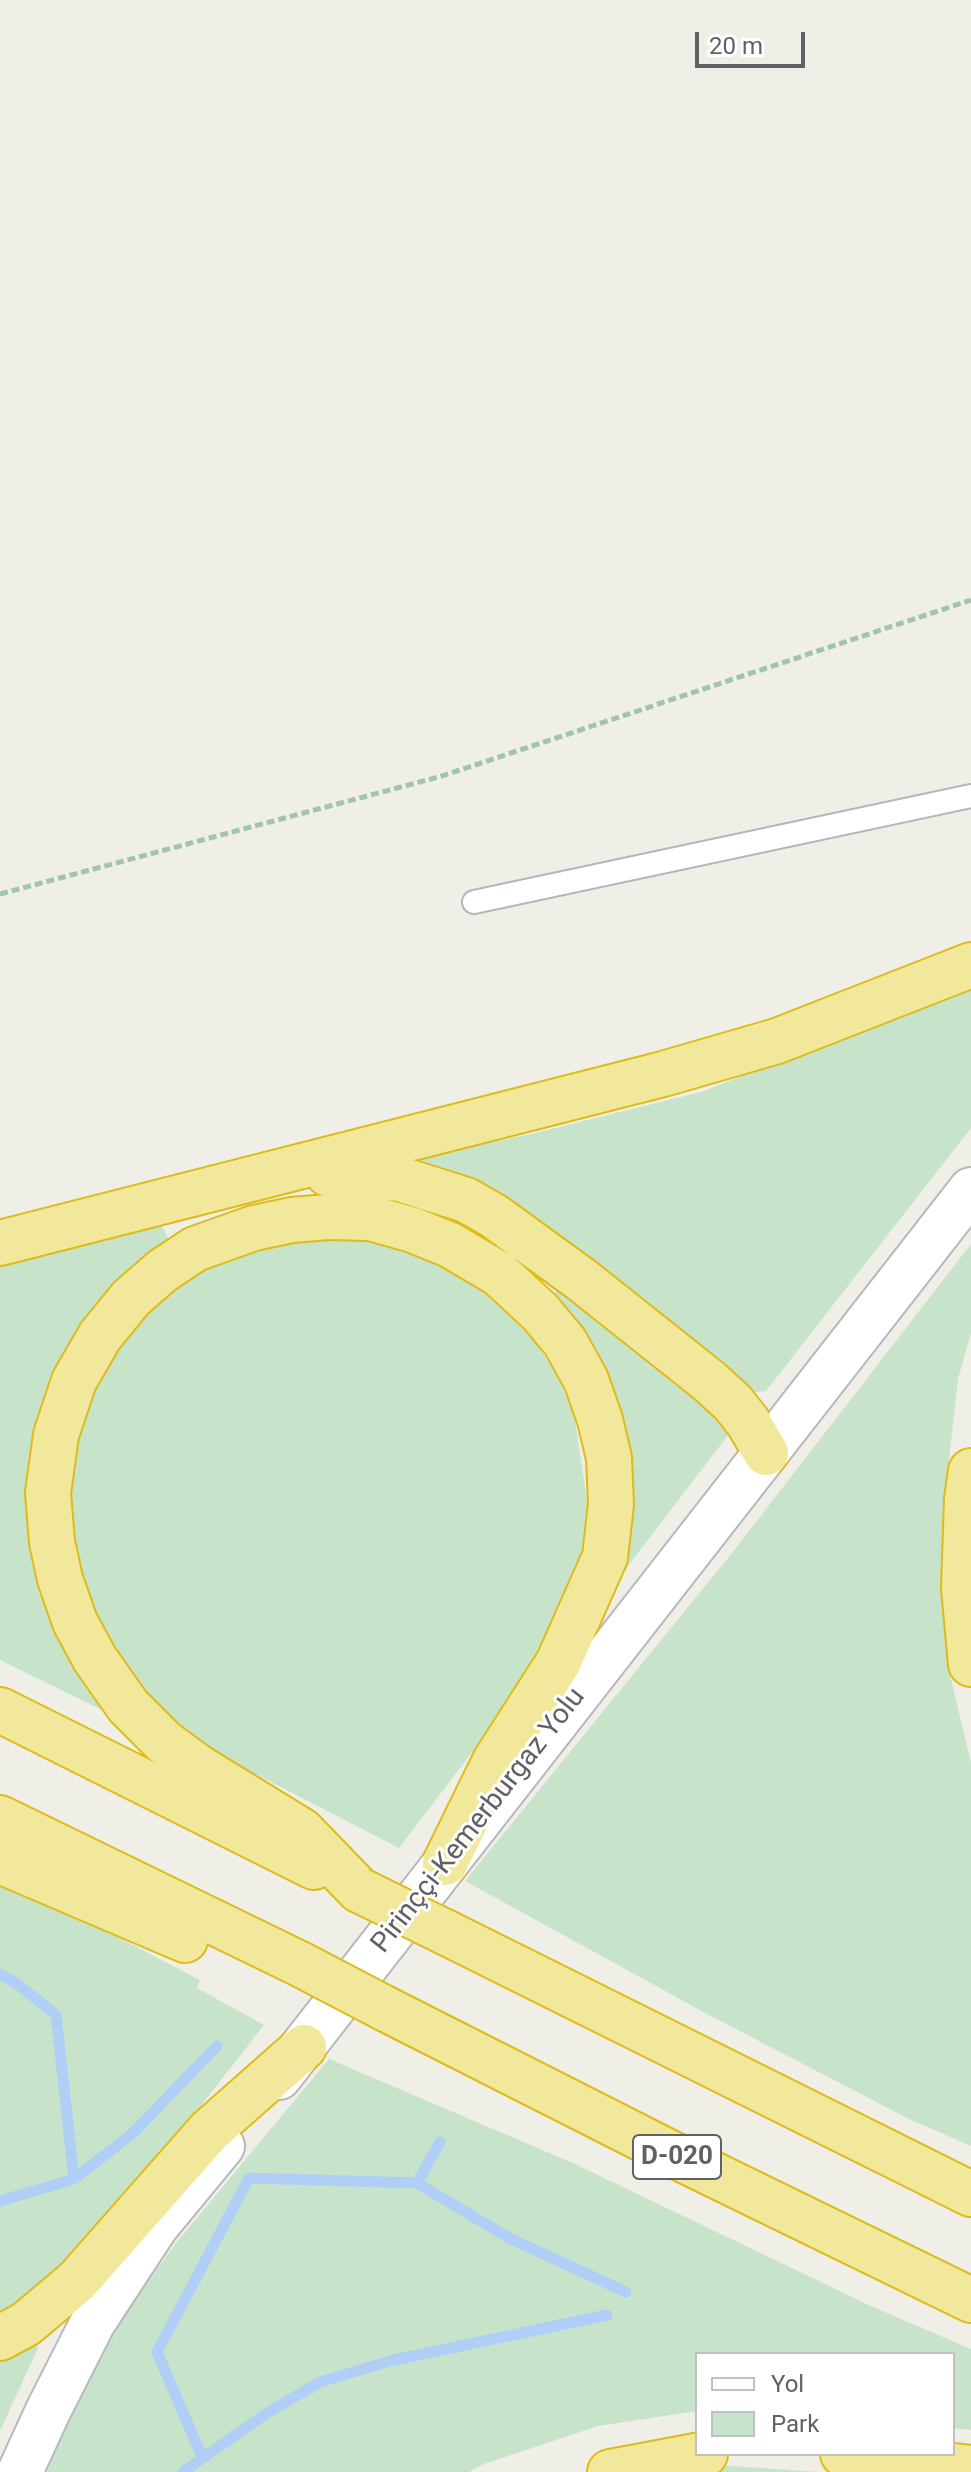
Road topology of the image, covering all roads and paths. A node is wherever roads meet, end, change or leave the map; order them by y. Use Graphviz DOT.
graph roads {
  1 [pos="971,600"];
  2 [pos="971,796"];
  3 [pos="0,894"];
  4 [pos="474,902"];
  5 [pos="971,965"];
  6 [pos="238,1183"];
  7 [pos="971,1190"];
  8 [pos="0,1243"];
  9 [pos="766,1453"];
  10 [pos="971,1471"];
  11 [pos="971,1664"];
  12 [pos="0,1710"];
  13 [pos="0,1818"];
  14 [pos="0,1861"];
  15 [pos="445,1863"];
  16 [pos="359,1890"];
  17 [pos="300,1964"];
  18 [pos="304,2047"];
  19 [pos="971,2194"];
  20 [pos="971,2300"];
  21 [pos="0,2338"];
  22 [pos="695,2456"];
  23 [pos="861,2456"];
  24 [pos="971,2468"];
  25 [pos="20,2472"];
  26 [pos="610,2472"];
  1 -- 3 [label="path"];
  2 -- 4 [label="lane"];
  5 -- 6 [label="highway"];
  6 -- 8 [label="highway"];
  6 -- 9 [label="highway"];
  7 -- 9 [label="main road, Pirinççi-Kemerburgaz Yolu"];
  9 -- 15 [label="main road, Pirinççi-Kemerburgaz Yolu"];
  10 -- 11 [label="highway"];
  12 -- 16 [label="highway"];
  13 -- 17 [label="highway, D-020"];
  14 -- 17 [label="highway"];
  15 -- 16 [label="highway"];
  15 -- 18 [label="main road, Pirinççi-Kemerburgaz Yolu"];
  16 -- 19 [label="highway, bridge"];
  17 -- 20 [label="highway, D-020, bridge"];
  18 -- 21 [label="highway"];
  18 -- 25 [label="main road, Pirinççi-Kemerburgaz Yolu"];
  22 -- 26 [label="highway"];
  23 -- 24 [label="highway"];
}
